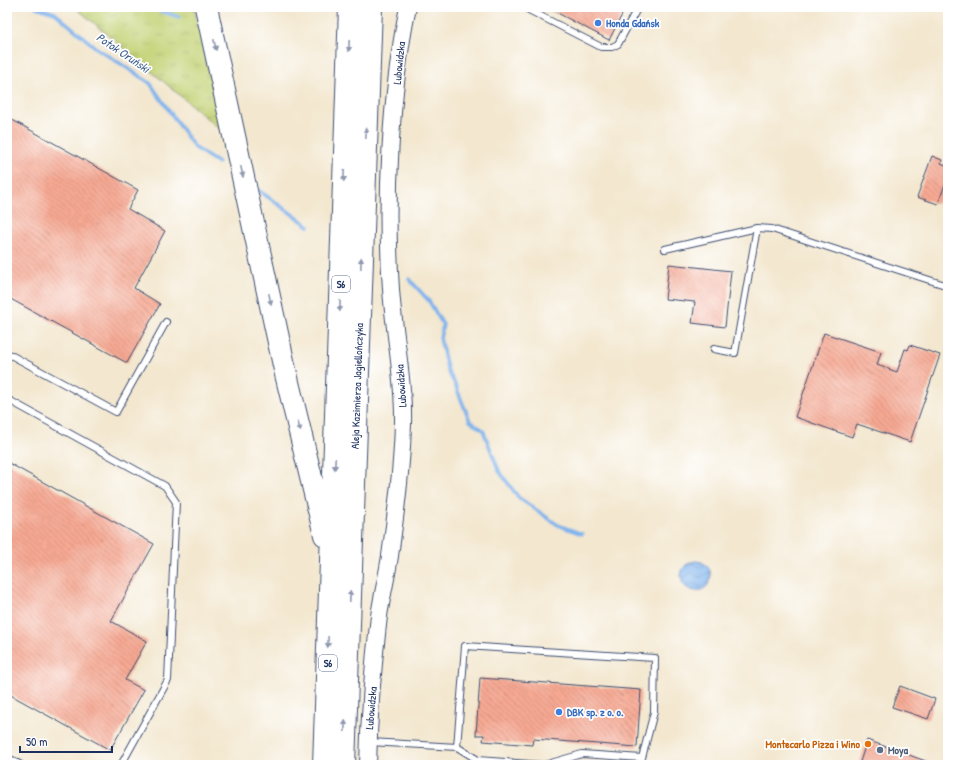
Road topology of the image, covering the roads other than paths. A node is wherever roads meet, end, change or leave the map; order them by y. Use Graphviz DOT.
graph roads {
  1 [pos="206,7"];
  2 [pos="350,7"];
  3 [pos="371,7"];
  4 [pos="408,7"];
  5 [pos="523,7"];
  6 [pos="638,7"];
  7 [pos="757,228"];
  8 [pos="665,249"];
  9 [pos="948,286"];
  10 [pos="166,322"];
  11 [pos="714,349"];
  12 [pos="7,353"];
  13 [pos="7,399"];
  14 [pos="332,561"];
  15 [pos="369,742"];
  16 [pos="457,747"];
  17 [pos="7,757"];
  18 [pos="22,765"];
  19 [pos="121,765"];
  20 [pos="324,765"];
  21 [pos="344,765"];
  22 [pos="368,765"];
  1 -- 14 [label="highway, one-way"];
  2 -- 14 [label="highway, Aleja Kazimierza Jagiellończyka / S6, one-way"];
  21 -- 3 [label="highway, Aleja Kazimierza Jagiellończyka / S6, one-way"];
  4 -- 15 [label="street, Lubowidzka"];
  5 -- 6 [label="lane"];
  7 -- 8 [label="lane"];
  7 -- 9 [label="lane"];
  7 -- 11 [label="lane"];
  10 -- 12 [label="lane"];
  13 -- 19 [label="lane"];
  14 -- 20 [label="highway, Aleja Kazimierza Jagiellończyka / S6, one-way"];
  15 -- 16 [label="lane"];
  15 -- 22 [label="street, Lubowidzka"];
  16 -- 16 [label="lane"];
  17 -- 18 [label="lane"];
}
